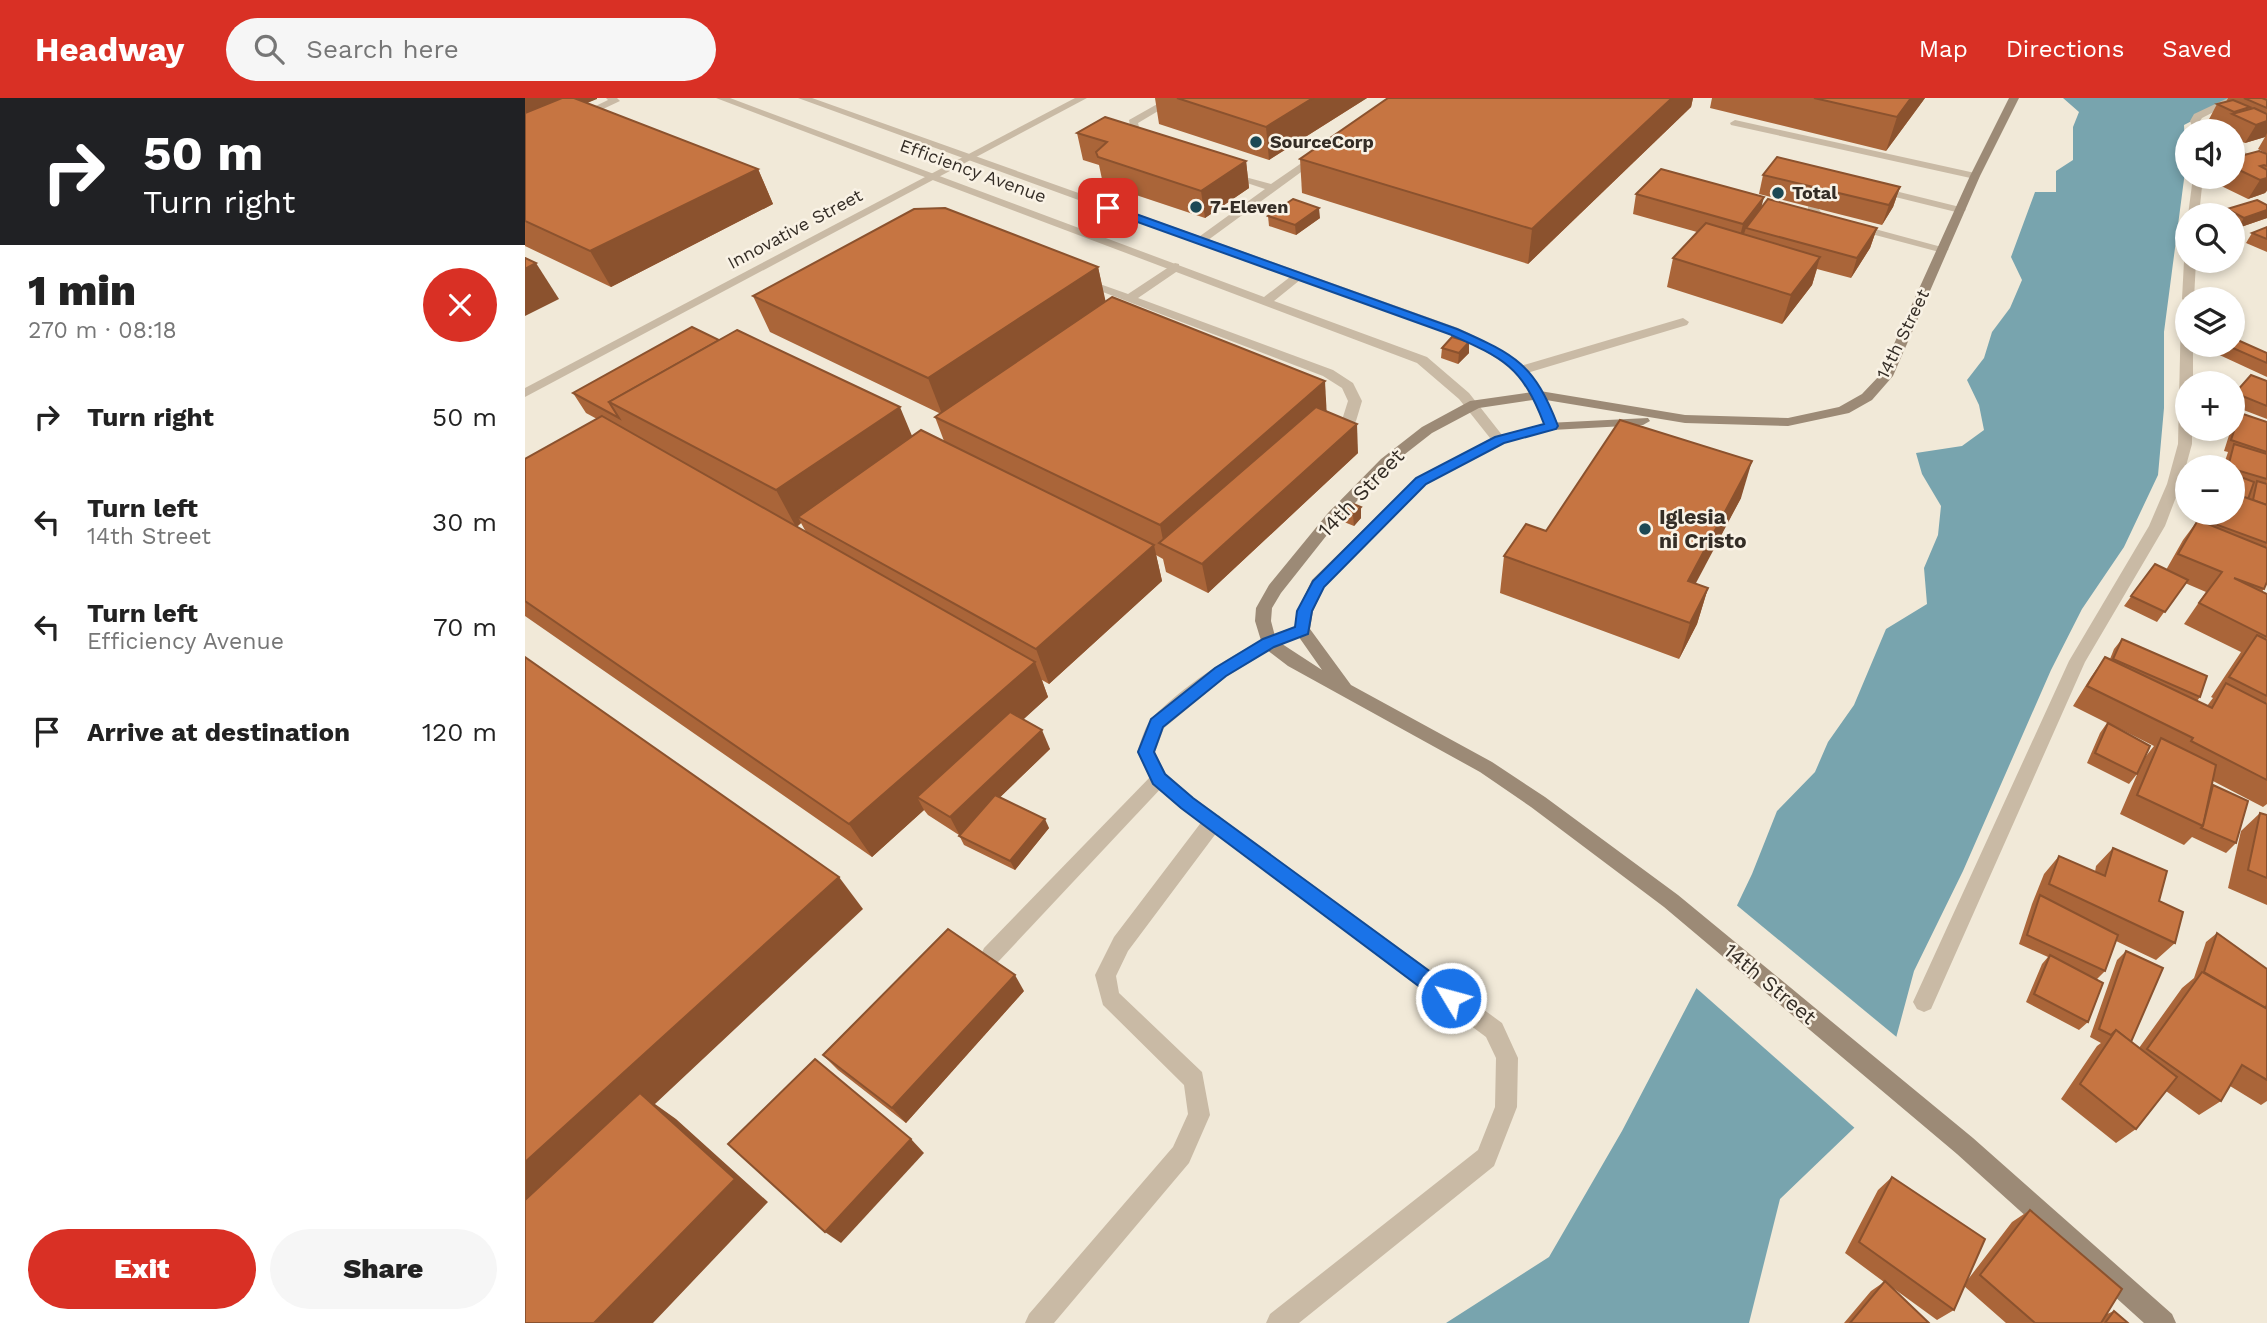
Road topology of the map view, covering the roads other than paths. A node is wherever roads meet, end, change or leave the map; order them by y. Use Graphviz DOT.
graph roads {
  1 [pos="611,98"];
  2 [pos="721,98"];
  3 [pos="803,98"];
  4 [pos="1082,98"];
  5 [pos="1175,98"];
  6 [pos="2014,98"];
  7 [pos="2236,98"];
  8 [pos="573,119"];
  9 [pos="2196,119"];
  10 [pos="1735,123"];
  11 [pos="1152,148"];
  12 [pos="1325,150"];
  13 [pos="2245,156"];
  14 [pos="968,157"];
  15 [pos="2267,166"];
  16 [pos="1218,170"];
  17 [pos="931,176"];
  18 [pos="1975,176"];
  19 [pos="1860,186"];
  20 [pos="1272,187"];
  21 [pos="1812,207"];
  22 [pos="1960,210"];
  23 [pos="1200,241"];
  24 [pos="1943,248"];
  25 [pos="1175,267"];
  26 [pos="1066,275"];
  27 [pos="1298,276"];
  28 [pos="1129,299"];
  29 [pos="1266,301"];
  30 [pos="1683,322"];
  31 [pos="2186,357"];
  32 [pos="1522,370"];
  33 [pos="525,393"];
  34 [pos="1540,395"];
  35 [pos="1475,404"];
  36 [pos="1685,419"];
  37 [pos="1552,426"];
  38 [pos="1338,437"];
  39 [pos="1499,440"];
  40 [pos="1302,630"];
  41 [pos="1269,643"];
  42 [pos="1345,688"];
  43 [pos="1159,779"];
  44 [pos="1213,822"];
  45 [pos="991,955"];
  46 [pos="1924,1002"];
  47 [pos="1038,1323"];
  48 [pos="1279,1323"];
  49 [pos="2164,1323"];
  1 -- 8 [label="street"];
  2 -- 17 [label="street, Efficiency Avenue"];
  3 -- 14 [label="street, Efficiency Avenue"];
  4 -- 14 [label="street, Innovative Street"];
  5 -- 11 [label="street"];
  6 -- 18 [label="main road, 14th Street"];
  7 -- 9 [label="street"];
  10 -- 18 [label="street"];
  12 -- 20 [label="street"];
  13 -- 15 [label="street"];
  14 -- 17 [label="street, Innovative Street"];
  14 -- 23 [label="street, Efficiency Avenue"];
  16 -- 20 [label="street"];
  17 -- 25 [label="street, Efficiency Avenue"];
  17 -- 33 [label="street, Innovative Street"];
  18 -- 22 [label="main road, 14th Street"];
  19 -- 22 [label="street"];
  20 -- 23 [label="street"];
  21 -- 24 [label="street"];
  22 -- 24 [label="main road, 14th Street"];
  23 -- 27 [label="street, Efficiency Avenue"];
  24 -- 36 [label="main road, 14th Street"];
  25 -- 28 [label="street"];
  25 -- 29 [label="street, Efficiency Avenue"];
  26 -- 28 [label="street"];
  27 -- 29 [label="street"];
  27 -- 32 [label="street, Efficiency Avenue"];
  28 -- 38 [label="street"];
  29 -- 35 [label="street, Efficiency Avenue"];
  30 -- 32 [label="street"];
  31 -- 46 [label="street"];
  32 -- 34 [label="street, Efficiency Avenue"];
  34 -- 35 [label="main road, 14th Street"];
  34 -- 36 [label="main road, 14th Street"];
  34 -- 37 [label="street, Efficiency Avenue"];
  35 -- 39 [label="street, Efficiency Avenue"];
  35 -- 41 [label="main road, 14th Street"];
  36 -- 37 [label="main road, 14th Street"];
  37 -- 39 [label="main road, 14th Street"];
  39 -- 40 [label="main road, 14th Street"];
  40 -- 41 [label="street"];
  40 -- 42 [label="main road, 14th Street"];
  41 -- 42 [label="main road, 14th Street"];
  41 -- 43 [label="street"];
  42 -- 49 [label="main road, 14th Street"];
  43 -- 44 [label="street"];
  43 -- 45 [label="street"];
  44 -- 47 [label="street"];
  44 -- 48 [label="street"];
}
